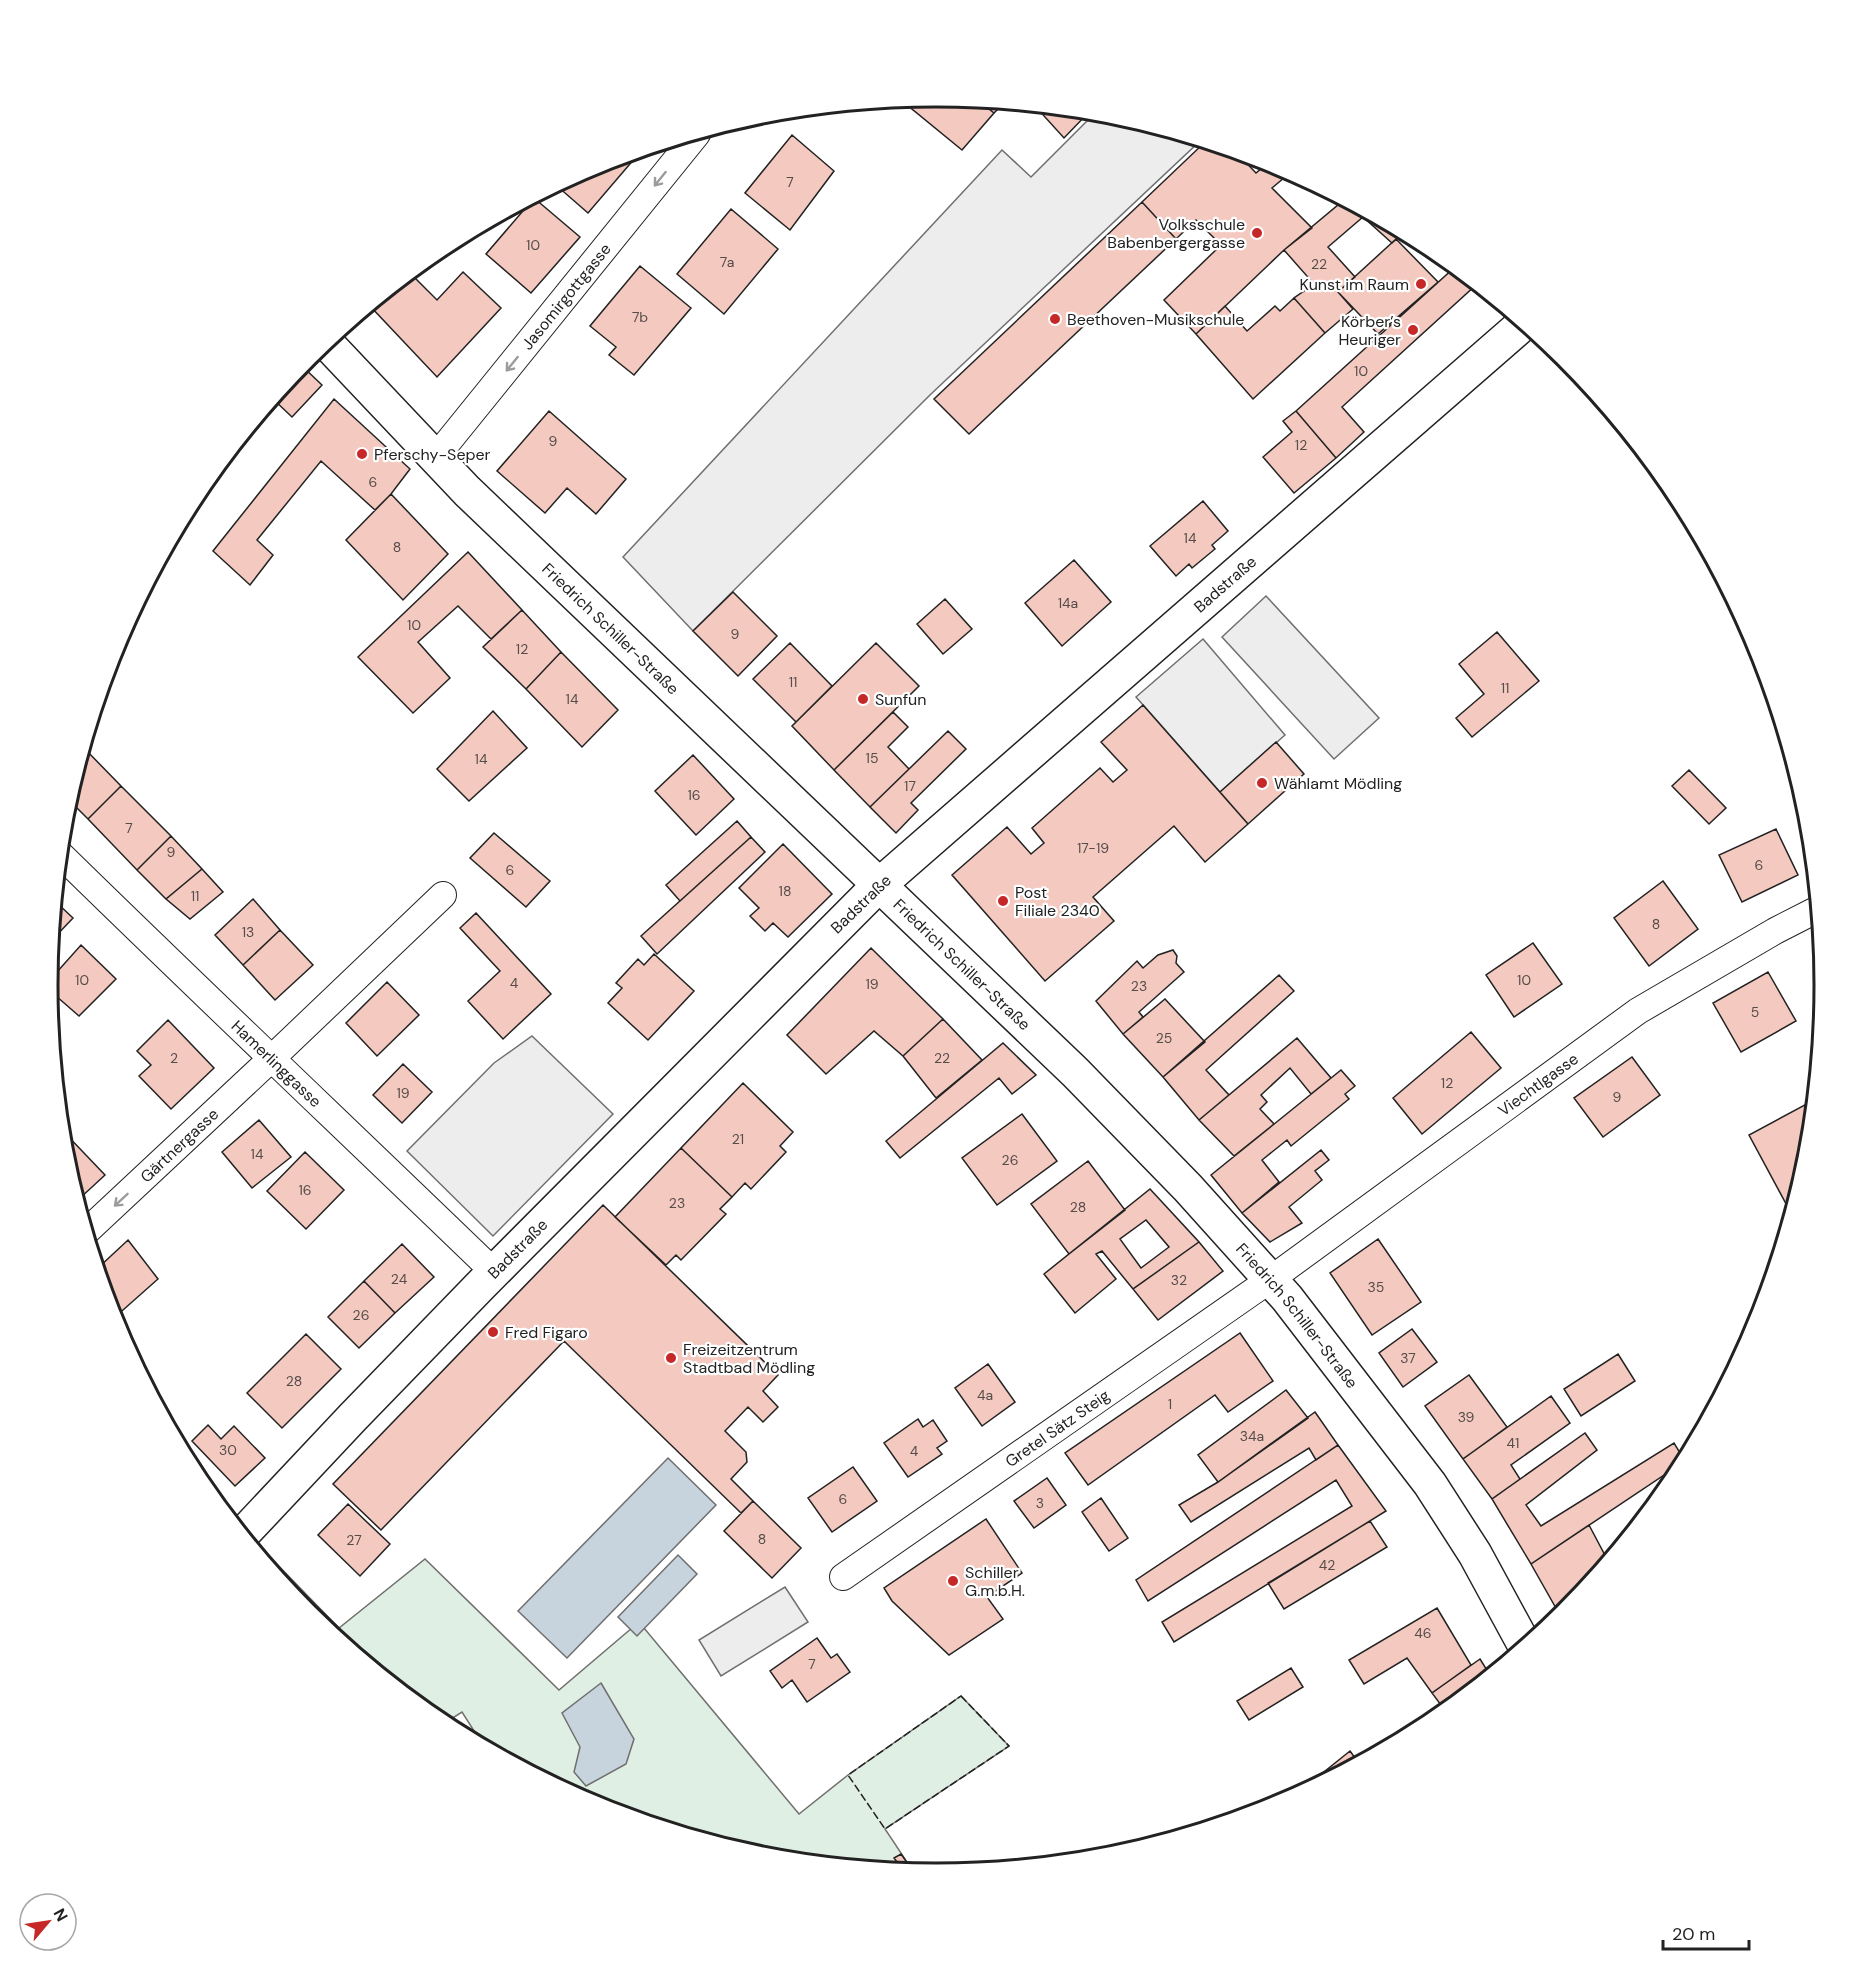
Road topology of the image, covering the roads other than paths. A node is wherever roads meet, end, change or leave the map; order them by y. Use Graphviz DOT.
graph roads {
  1 [pos="690,143"];
  2 [pos="1518,328"];
  3 [pos="332,349"];
  4 [pos="435,459"];
  5 [pos="67,861"];
  6 [pos="878,886"];
  7 [pos="443,895"];
  8 [pos="1811,912"];
  9 [pos="271,1059"];
  10 [pos="92,1226"];
  11 [pos="494,1272"];
  12 [pos="1271,1279"];
  13 [pos="248,1529"];
  14 [pos="843,1577"];
  15 [pos="1521,1639"];
  1 -- 4 [label="street, Jasomirgottgasse, one-way"];
  2 -- 6 [label="main road, Badstraße"];
  3 -- 4 [label="main road, Friedrich Schiller-Straße"];
  4 -- 6 [label="main road, Friedrich Schiller-Straße"];
  5 -- 9 [label="street, Hamerlinggasse"];
  6 -- 11 [label="main road, Badstraße"];
  6 -- 12 [label="main road, Friedrich Schiller-Straße"];
  7 -- 9 [label="street, Gärtnergasse"];
  8 -- 12 [label="street, Viechtlgasse"];
  9 -- 10 [label="street, Gärtnergasse, one-way"];
  9 -- 11 [label="street, Hamerlinggasse"];
  11 -- 13 [label="main road, Badstraße"];
  12 -- 14 [label="street, Gretel Sätz Steig"];
  12 -- 15 [label="main road, Friedrich Schiller-Straße"];
}
